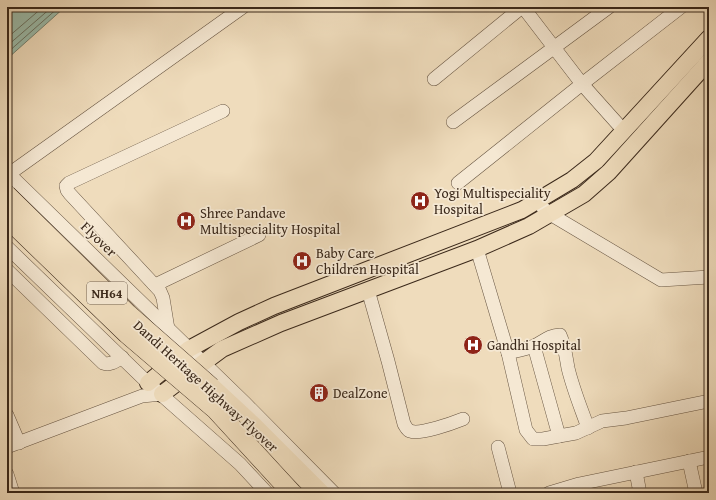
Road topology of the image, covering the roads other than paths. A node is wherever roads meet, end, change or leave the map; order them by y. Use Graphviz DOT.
graph roads {
  1 [pos="243,7"];
  2 [pos="523,7"];
  3 [pos="609,7"];
  4 [pos="681,7"];
  5 [pos="707,44"];
  6 [pos="555,47"];
  7 [pos="709,61"];
  8 [pos="434,79"];
  9 [pos="582,84"];
  10 [pos="223,111"];
  11 [pos="453,122"];
  12 [pos="624,131"];
  13 [pos="8,173"];
  14 [pos="458,183"];
  15 [pos="7,195"];
  16 [pos="536,202"];
  17 [pos="550,214"];
  18 [pos="7,218"];
  19 [pos="259,235"];
  20 [pos="7,247"];
  21 [pos="477,249"];
  22 [pos="7,270"];
  23 [pos="709,278"];
  24 [pos="156,285"];
  25 [pos="368,290"];
  26 [pos="168,329"];
  27 [pos="534,346"];
  28 [pos="190,349"];
  29 [pos="508,353"];
  30 [pos="122,357"];
  31 [pos="203,363"];
  32 [pos="145,390"];
  33 [pos="162,394"];
  34 [pos="709,401"];
  35 [pos="7,415"];
  36 [pos="463,419"];
  37 [pos="588,428"];
  38 [pos="559,436"];
  39 [pos="13,445"];
  40 [pos="498,446"];
  41 [pos="709,456"];
  42 [pos="690,460"];
  43 [pos="636,472"];
  44 [pos="7,474"];
  45 [pos="510,492"];
  46 [pos="13,493"];
  47 [pos="267,493"];
  48 [pos="292,493"];
  49 [pos="320,493"];
  50 [pos="334,493"];
  51 [pos="550,493"];
  52 [pos="640,493"];
  53 [pos="696,493"];
  1 -- 13 [label="street"];
  2 -- 6 [label="street"];
  2 -- 8 [label="street"];
  3 -- 6 [label="street"];
  4 -- 9 [label="street"];
  5 -- 12 [label="main road"];
  6 -- 9 [label="street"];
  6 -- 11 [label="street"];
  7 -- 17 [label="main road"];
  9 -- 12 [label="street"];
  9 -- 14 [label="street"];
  10 -- 24 [label="street"];
  12 -- 16 [label="main road"];
  13 -- 26 [label="street, Flyover"];
  15 -- 49 [label="highway, Dandi Heritage Highway Flyover / NH64, bridge"];
  16 -- 17 [label="street"];
  16 -- 28 [label="main road"];
  17 -- 21 [label="main road"];
  17 -- 23 [label="street"];
  18 -- 48 [label="highway, Dandi Heritage Highway Flyover / NH64, bridge"];
  19 -- 24 [label="street"];
  20 -- 30 [label="street"];
  21 -- 25 [label="main road"];
  21 -- 29 [label="street"];
  22 -- 30 [label="street"];
  24 -- 26 [label="street"];
  25 -- 31 [label="main road"];
  25 -- 36 [label="street"];
  26 -- 28 [label="street, Flyover"];
  27 -- 29 [label="street"];
  27 -- 37 [label="street"];
  27 -- 38 [label="street"];
  28 -- 31 [label="street, Flyover"];
  28 -- 32 [label="main road"];
  29 -- 38 [label="street"];
  30 -- 32 [label="street"];
  31 -- 33 [label="main road"];
  31 -- 50 [label="street, Flyover"];
  32 -- 33 [label="street"];
  32 -- 39 [label="street"];
  33 -- 47 [label="street"];
  34 -- 37 [label="street"];
  35 -- 39 [label="street"];
  37 -- 38 [label="street"];
  40 -- 45 [label="street"];
  41 -- 42 [label="street"];
  42 -- 43 [label="street"];
  42 -- 53 [label="street"];
  43 -- 51 [label="street"];
  43 -- 52 [label="street"];
  44 -- 46 [label="street"];
}
